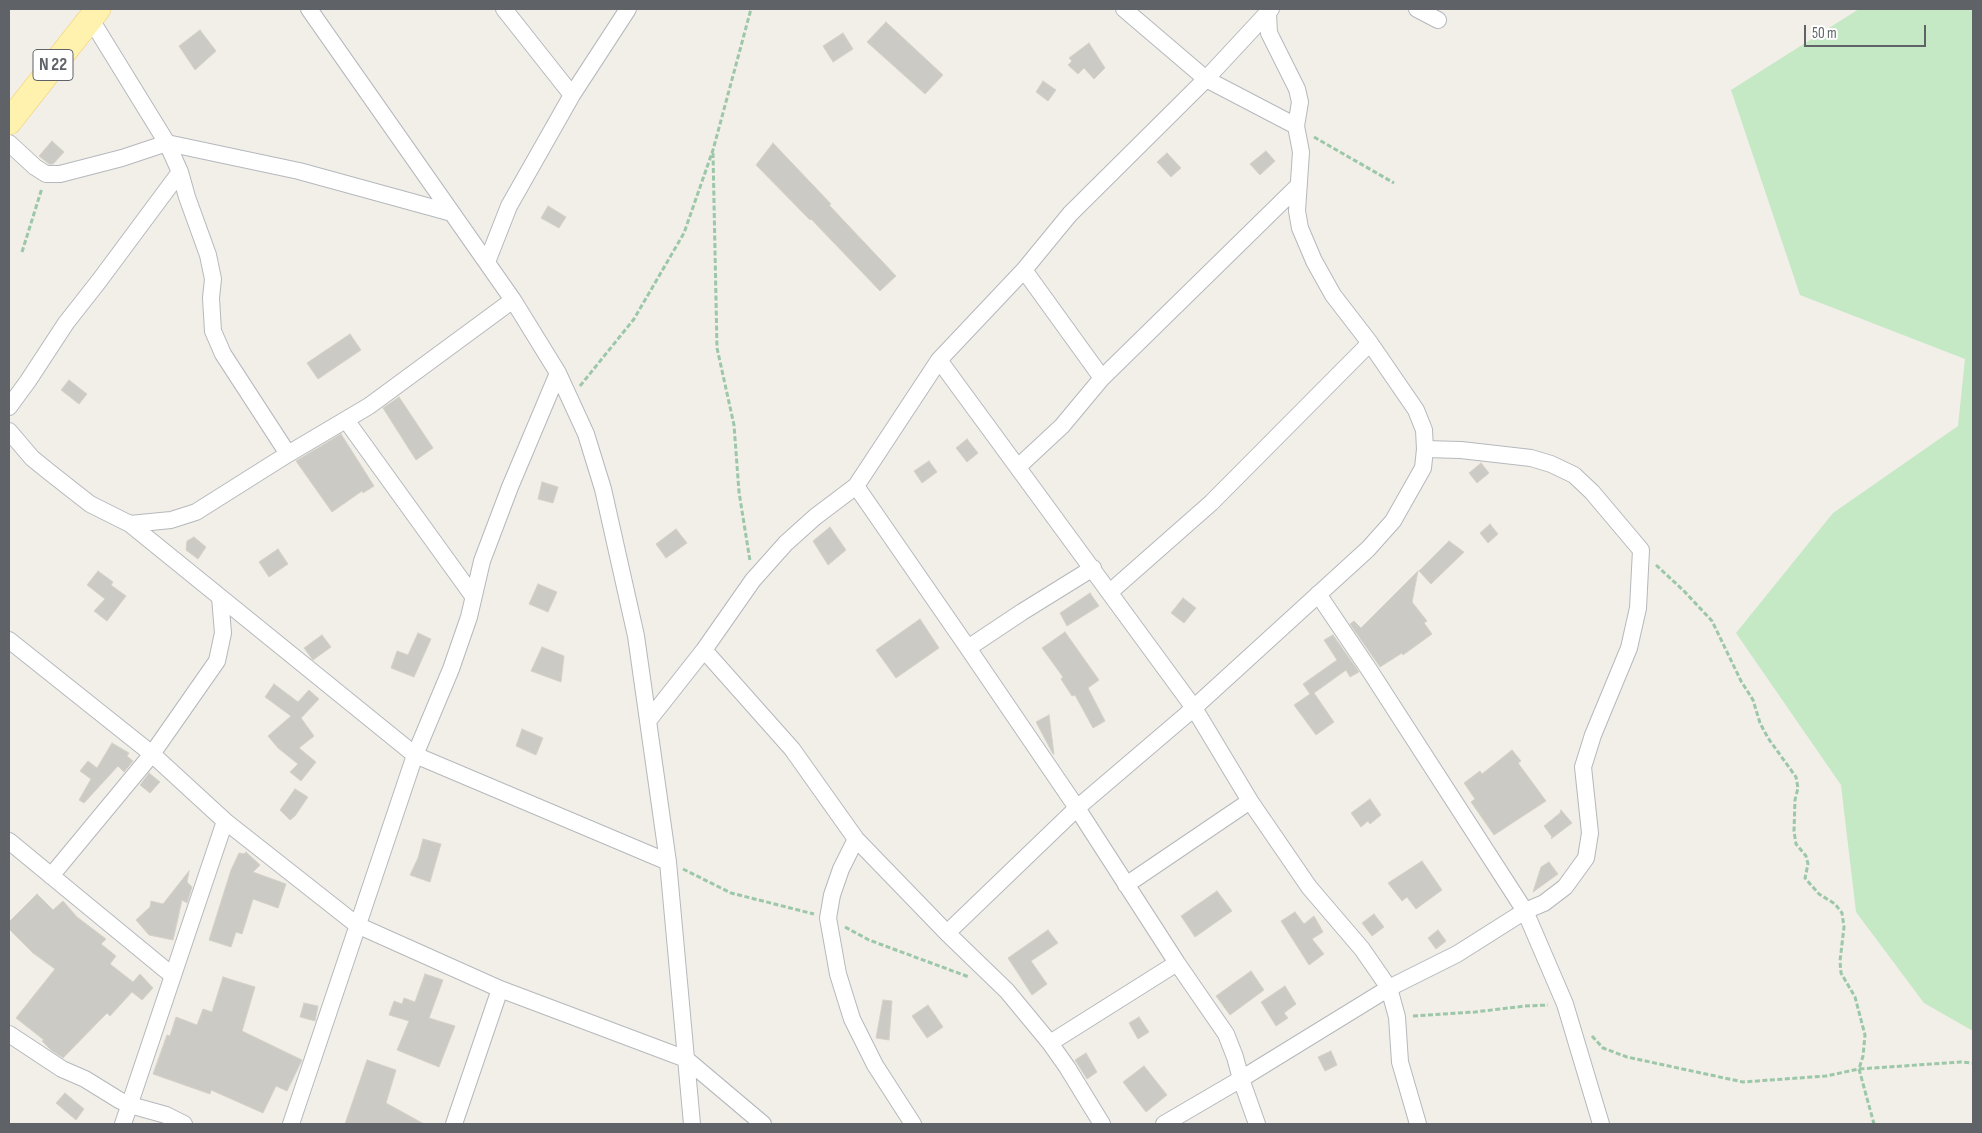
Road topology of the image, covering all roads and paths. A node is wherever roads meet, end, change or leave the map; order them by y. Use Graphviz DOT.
graph roads {
  1 [pos="504,9"];
  2 [pos="628,9"];
  3 [pos="751,9"];
  4 [pos="1124,9"];
  5 [pos="1417,9"];
  6 [pos="314,11"];
  7 [pos="1270,11"];
  8 [pos="94,14"];
  9 [pos="1438,20"];
  10 [pos="1206,79"];
  11 [pos="572,94"];
  12 [pos="9,122"];
  13 [pos="1296,126"];
  14 [pos="9,143"];
  15 [pos="167,144"];
  16 [pos="713,150"];
  17 [pos="180,172"];
  18 [pos="46,174"];
  19 [pos="1394,183"];
  20 [pos="1299,185"];
  21 [pos="452,213"];
  22 [pos="22,252"];
  23 [pos="486,262"];
  24 [pos="1024,270"];
  25 [pos="513,300"];
  26 [pos="1370,343"];
  27 [pos="940,360"];
  28 [pos="558,373"];
  29 [pos="1102,378"];
  30 [pos="570,398"];
  31 [pos="9,406"];
  32 [pos="346,420"];
  33 [pos="9,431"];
  34 [pos="1425,448"];
  35 [pos="288,454"];
  36 [pos="1019,466"];
  37 [pos="856,486"];
  38 [pos="130,524"];
  39 [pos="1641,550"];
  40 [pos="1093,568"];
  41 [pos="753,580"];
  42 [pos="1110,592"];
  43 [pos="1318,594"];
  44 [pos="473,596"];
  45 [pos="220,598"];
  46 [pos="9,640"];
  47 [pos="968,648"];
  48 [pos="704,650"];
  49 [pos="1194,708"];
  50 [pos="648,721"];
  51 [pos="152,754"];
  52 [pos="415,755"];
  53 [pos="1250,801"];
  54 [pos="1077,808"];
  55 [pos="225,820"];
  56 [pos="856,839"];
  57 [pos="12,849"];
  58 [pos="668,862"];
  59 [pos="51,876"];
  60 [pos="1126,885"];
  61 [pos="1525,911"];
  62 [pos="357,925"];
  63 [pos="946,933"];
  64 [pos="1177,963"];
  65 [pos="173,976"];
  66 [pos="1389,988"];
  67 [pos="500,989"];
  68 [pos="1565,1004"];
  69 [pos="1397,1017"];
  70 [pos="1589,1032"];
  71 [pos="9,1034"];
  72 [pos="1050,1043"];
  73 [pos="686,1059"];
  74 [pos="1973,1063"];
  75 [pos="1859,1069"];
  76 [pos="1241,1080"];
  77 [pos="130,1105"];
  78 [pos="123,1124"];
  79 [pos="184,1124"];
  80 [pos="291,1124"];
  81 [pos="454,1124"];
  82 [pos="692,1124"];
  83 [pos="763,1124"];
  84 [pos="913,1124"];
  85 [pos="1102,1124"];
  86 [pos="1164,1124"];
  87 [pos="1257,1124"];
  88 [pos="1418,1124"];
  89 [pos="1600,1124"];
  90 [pos="1874,1124"];
  1 -- 11 [label="street"];
  2 -- 11 [label="street"];
  3 -- 16 [label="path"];
  4 -- 10 [label="street"];
  5 -- 9 [label="street"];
  6 -- 21 [label="street"];
  7 -- 10 [label="street"];
  7 -- 13 [label="street"];
  8 -- 12 [label="main road, N 22"];
  8 -- 15 [label="street"];
  10 -- 13 [label="street"];
  10 -- 24 [label="street"];
  11 -- 23 [label="street"];
  13 -- 19 [label="path"];
  13 -- 20 [label="street"];
  14 -- 18 [label="street"];
  15 -- 17 [label="street"];
  15 -- 18 [label="street"];
  15 -- 21 [label="street"];
  16 -- 30 [label="path"];
  16 -- 41 [label="path"];
  17 -- 31 [label="street"];
  17 -- 35 [label="street"];
  18 -- 22 [label="path"];
  20 -- 26 [label="street"];
  20 -- 29 [label="street"];
  21 -- 23 [label="street"];
  23 -- 25 [label="street"];
  24 -- 27 [label="street"];
  24 -- 29 [label="street"];
  25 -- 28 [label="street"];
  25 -- 32 [label="street"];
  26 -- 34 [label="street"];
  26 -- 42 [label="street"];
  27 -- 36 [label="street"];
  27 -- 37 [label="street"];
  28 -- 30 [label="street"];
  28 -- 44 [label="street"];
  29 -- 36 [label="street"];
  30 -- 50 [label="street"];
  32 -- 35 [label="street"];
  32 -- 44 [label="street"];
  33 -- 38 [label="street"];
  34 -- 39 [label="street"];
  34 -- 43 [label="street"];
  35 -- 38 [label="street"];
  36 -- 40 [label="street"];
  37 -- 41 [label="street"];
  37 -- 47 [label="street"];
  38 -- 45 [label="street"];
  39 -- 61 [label="street"];
  39 -- 75 [label="path"];
  40 -- 42 [label="street"];
  40 -- 47 [label="street"];
  41 -- 48 [label="street"];
  42 -- 49 [label="street"];
  43 -- 49 [label="street"];
  43 -- 61 [label="street"];
  44 -- 52 [label="street"];
  45 -- 51 [label="street"];
  45 -- 52 [label="street"];
  46 -- 51 [label="street"];
  47 -- 54 [label="street"];
  48 -- 50 [label="street"];
  48 -- 56 [label="street"];
  49 -- 53 [label="street"];
  49 -- 54 [label="street"];
  50 -- 58 [label="street"];
  51 -- 55 [label="street"];
  51 -- 59 [label="street"];
  52 -- 58 [label="street"];
  52 -- 62 [label="street"];
  53 -- 60 [label="street"];
  53 -- 66 [label="street"];
  54 -- 60 [label="street"];
  54 -- 63 [label="street"];
  55 -- 62 [label="street"];
  55 -- 65 [label="street"];
  56 -- 63 [label="street"];
  56 -- 84 [label="street"];
  57 -- 59 [label="street"];
  58 -- 73 [label="street"];
  59 -- 65 [label="street"];
  60 -- 64 [label="street"];
  61 -- 66 [label="street"];
  61 -- 68 [label="street"];
  62 -- 67 [label="street"];
  62 -- 80 [label="street"];
  63 -- 72 [label="street"];
  64 -- 72 [label="street"];
  64 -- 76 [label="street"];
  65 -- 77 [label="street"];
  66 -- 69 [label="street"];
  66 -- 76 [label="street"];
  67 -- 73 [label="street"];
  67 -- 81 [label="street"];
  68 -- 69 [label="path"];
  68 -- 89 [label="street"];
  69 -- 88 [label="street"];
  70 -- 75 [label="path"];
  71 -- 77 [label="street"];
  72 -- 85 [label="street"];
  73 -- 82 [label="street"];
  73 -- 83 [label="street"];
  74 -- 75 [label="path"];
  75 -- 90 [label="path"];
  76 -- 86 [label="street"];
  76 -- 87 [label="street"];
  77 -- 78 [label="street"];
  77 -- 79 [label="street"];
}
